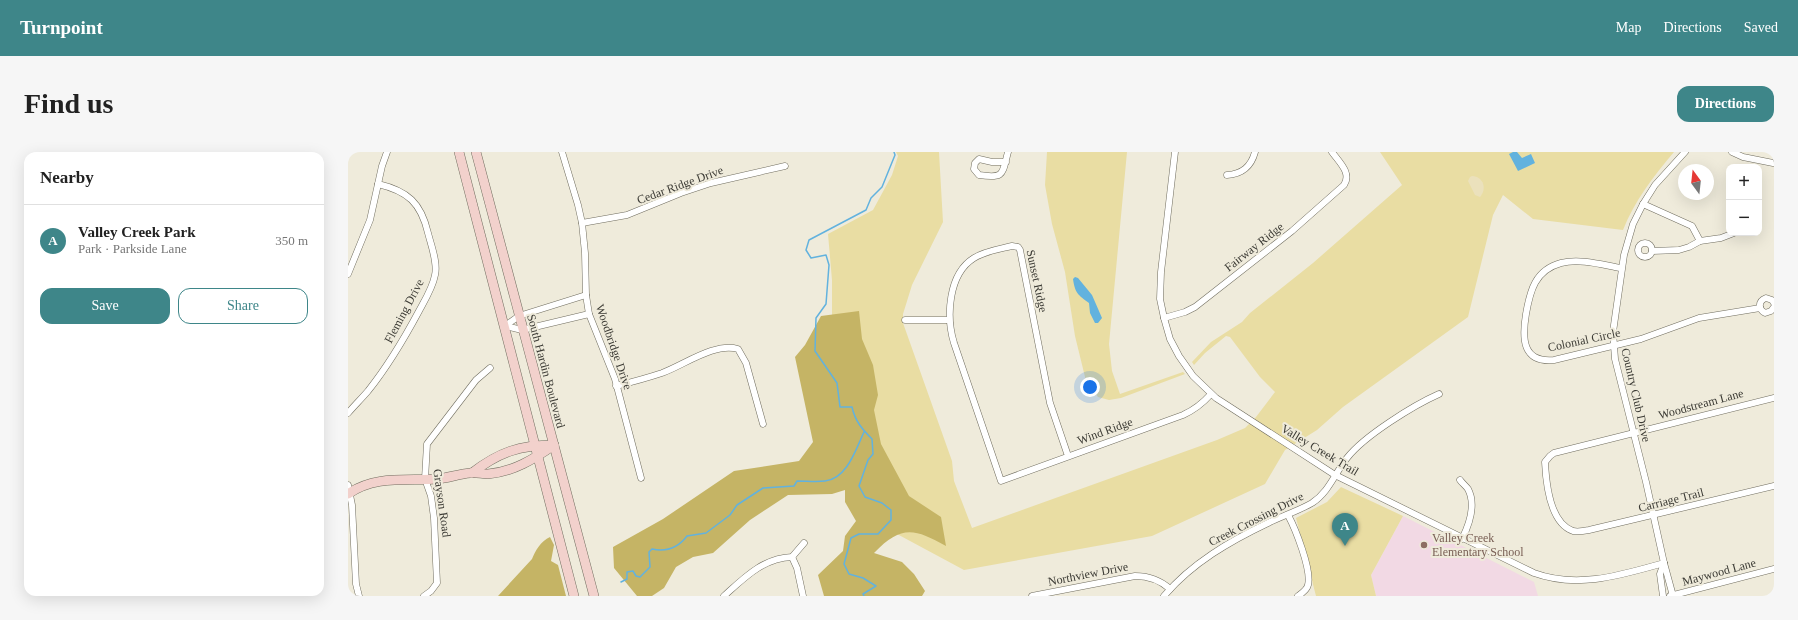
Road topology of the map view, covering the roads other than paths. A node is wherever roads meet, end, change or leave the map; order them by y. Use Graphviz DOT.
graph roads {
  1 [pos="387,152"];
  2 [pos="460,152"];
  3 [pos="476,152"];
  4 [pos="562,152"];
  5 [pos="1008,152"];
  6 [pos="1175,152"];
  7 [pos="1255,152"];
  8 [pos="1332,152"];
  9 [pos="1685,152"];
  10 [pos="1732,152"];
  11 [pos="1006,162"];
  12 [pos="1774,164"];
  13 [pos="785,166"];
  14 [pos="1227,175"];
  15 [pos="378,184"];
  16 [pos="1643,204"];
  17 [pos="582,223"];
  18 [pos="1726,236"];
  19 [pos="1700,241"];
  20 [pos="1652,251"];
  21 [pos="1622,268"];
  22 [pos="348,274"];
  23 [pos="586,295"];
  24 [pos="1774,304"];
  25 [pos="1774,307"];
  26 [pos="1760,308"];
  27 [pos="589,314"];
  28 [pos="519,316"];
  29 [pos="1164,318"];
  30 [pos="905,320"];
  31 [pos="949,320"];
  32 [pos="505,326"];
  33 [pos="522,330"];
  34 [pos="1613,345"];
  35 [pos="490,368"];
  36 [pos="616,386"];
  37 [pos="1211,394"];
  38 [pos="1439,394"];
  39 [pos="1774,398"];
  40 [pos="348,413"];
  41 [pos="763,424"];
  42 [pos="1633,433"];
  43 [pos="536,445"];
  44 [pos="554,445"];
  45 [pos="539,456"];
  46 [pos="1068,456"];
  47 [pos="472,473"];
  48 [pos="1335,475"];
  49 [pos="641,478"];
  50 [pos="425,479"];
  51 [pos="1460,480"];
  52 [pos="1001,481"];
  53 [pos="1774,486"];
  54 [pos="349,491"];
  55 [pos="1288,515"];
  56 [pos="1654,516"];
  57 [pos="1573,531"];
  58 [pos="1462,539"];
  59 [pos="804,543"];
  60 [pos="792,557"];
  61 [pos="1664,563"];
  62 [pos="1774,569"];
  63 [pos="1170,589"];
  64 [pos="358,596"];
  65 [pos="424,596"];
  66 [pos="574,596"];
  67 [pos="594,596"];
  68 [pos="724,596"];
  69 [pos="803,596"];
  70 [pos="1032,596"];
  71 [pos="1164,596"];
  72 [pos="1298,596"];
  73 [pos="1664,596"];
  74 [pos="1672,596"];
  1 -- 15 [label="street"];
  2 -- 32 [label="main road"];
  3 -- 28 [label="main road, South Hardin Boulevard"];
  4 -- 17 [label="street, Woodbridge Drive"];
  5 -- 11 [label="street"];
  6 -- 29 [label="street, Valley Creek Trail"];
  7 -- 14 [label="street"];
  8 -- 29 [label="street, Fairway Ridge"];
  9 -- 16 [label="street, Country Club Drive"];
  10 -- 12 [label="street"];
  11 -- 11 [label="street"];
  13 -- 17 [label="street, Cedar Ridge Drive"];
  15 -- 22 [label="street"];
  15 -- 40 [label="street, Fleming Drive"];
  16 -- 19 [label="street"];
  16 -- 21 [label="street, Country Club Drive"];
  17 -- 23 [label="street, Woodbridge Drive"];
  18 -- 19 [label="street"];
  19 -- 20 [label="street"];
  21 -- 34 [label="street, Country Club Drive"];
  21 -- 34 [label="street, Colonial Circle"];
  23 -- 27 [label="street, Woodbridge Drive"];
  23 -- 28 [label="street"];
  24 -- 26 [label="street, Colonial Circle"];
  25 -- 26 [label="street, Colonial Circle"];
  26 -- 34 [label="street, Colonial Circle"];
  27 -- 33 [label="street"];
  27 -- 36 [label="street, Woodbridge Drive"];
  28 -- 32 [label="street"];
  28 -- 33 [label="main road, South Hardin Boulevard"];
  29 -- 37 [label="street, Valley Creek Trail"];
  30 -- 31 [label="street"];
  31 -- 46 [label="street, Sunset Ridge"];
  31 -- 52 [label="street, Sunset Ridge"];
  32 -- 33 [label="street"];
  32 -- 43 [label="main road"];
  33 -- 44 [label="main road, South Hardin Boulevard"];
  34 -- 42 [label="street, Country Club Drive"];
  35 -- 50 [label="street, Grayson Road"];
  36 -- 41 [label="street"];
  36 -- 49 [label="street, Woodbridge Drive"];
  37 -- 46 [label="street, Wind Ridge"];
  37 -- 48 [label="street, Valley Creek Trail"];
  38 -- 48 [label="street, Creek Crossing Drive"];
  39 -- 42 [label="street, Woodstream Lane"];
  42 -- 56 [label="street, Country Club Drive"];
  42 -- 57 [label="street, Woodstream Lane"];
  43 -- 44 [label="main road"];
  43 -- 45 [label="main road"];
  43 -- 47 [label="main road"];
  44 -- 45 [label="main road"];
  44 -- 67 [label="main road, South Hardin Boulevard"];
  45 -- 47 [label="main road"];
  45 -- 66 [label="main road"];
  46 -- 52 [label="street, Wind Ridge"];
  47 -- 50 [label="main road"];
  48 -- 55 [label="street, Creek Crossing Drive"];
  48 -- 58 [label="street, Valley Creek Trail"];
  50 -- 54 [label="main road"];
  50 -- 65 [label="street, Grayson Road"];
  51 -- 58 [label="street"];
  53 -- 56 [label="street, Carriage Trail"];
  54 -- 64 [label="street"];
  55 -- 63 [label="street, Creek Crossing Drive"];
  55 -- 72 [label="street"];
  56 -- 57 [label="street, Carriage Trail"];
  56 -- 61 [label="street, Country Club Drive"];
  58 -- 61 [label="street, Valley Creek Trail"];
  59 -- 60 [label="street"];
  60 -- 68 [label="street"];
  60 -- 69 [label="street"];
  61 -- 73 [label="street, Country Club Drive"];
  61 -- 74 [label="street, Country Club Drive"];
  62 -- 74 [label="street, Maywood Lane"];
  63 -- 70 [label="street, Northview Drive"];
  63 -- 71 [label="street, Creek Crossing Drive"];
}
